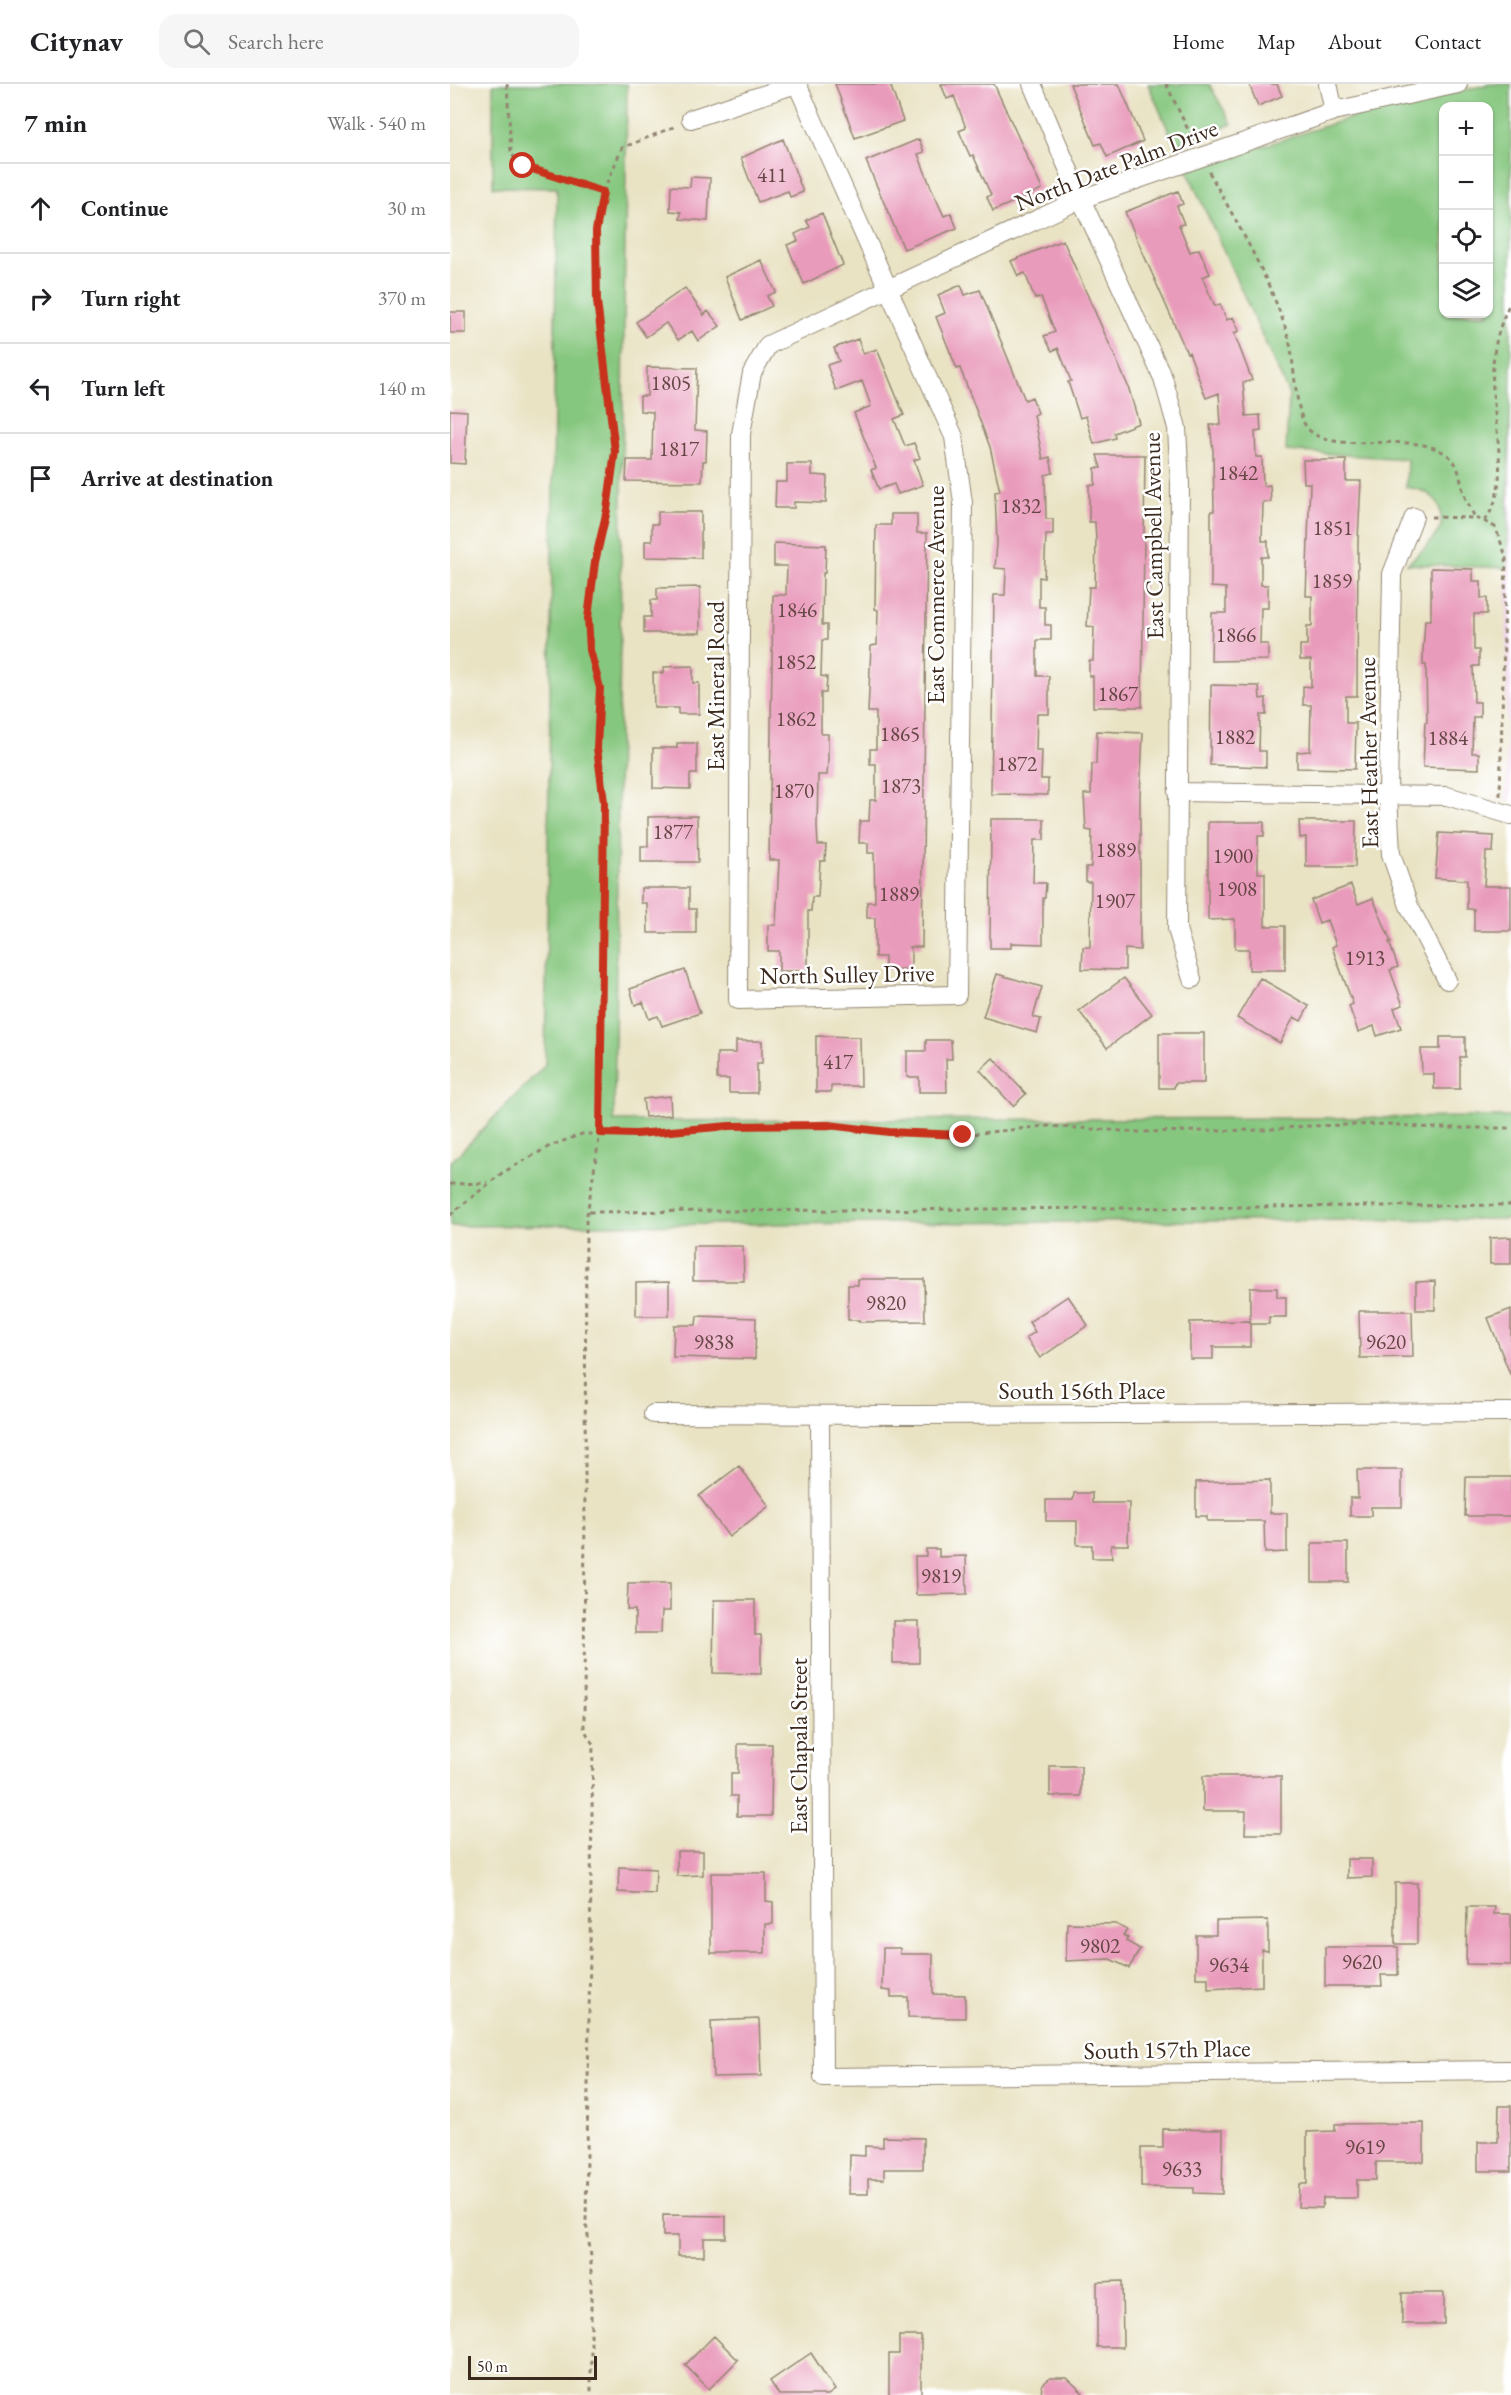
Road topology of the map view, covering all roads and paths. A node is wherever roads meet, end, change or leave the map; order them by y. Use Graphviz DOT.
graph roads {
  1 [pos="507,84"];
  2 [pos="797,84"];
  3 [pos="1032,84"];
  4 [pos="1166,84"];
  5 [pos="1328,84"];
  6 [pos="1458,84"];
  7 [pos="1334,111"];
  8 [pos="691,119"];
  9 [pos="1200,158"];
  10 [pos="603,192"];
  11 [pos="1081,199"];
  12 [pos="886,289"];
  13 [pos="1511,301"];
  14 [pos="752,373"];
  15 [pos="1504,444"];
  16 [pos="1497,509"];
  17 [pos="1414,517"];
  18 [pos="1475,518"];
  19 [pos="1484,520"];
  20 [pos="1177,792"];
  21 [pos="1388,794"];
  22 [pos="1505,813"];
  23 [pos="1192,980"];
  24 [pos="1447,980"];
  25 [pos="957,995"];
  26 [pos="738,1000"];
  27 [pos="1511,1128"];
  28 [pos="600,1133"];
  29 [pos="490,1183"];
  30 [pos="450,1184"];
  31 [pos="1511,1205"];
  32 [pos="588,1212"];
  33 [pos="450,1215"];
  34 [pos="1511,1412"];
  35 [pos="653,1413"];
  36 [pos="820,1415"];
  37 [pos="1511,2070"];
  38 [pos="823,2077"];
  39 [pos="591,2395"];
  1 -- 10 [label="path"];
  2 -- 8 [label="street"];
  2 -- 12 [label="street, East Commerce Avenue"];
  3 -- 11 [label="street, East Campbell Avenue"];
  4 -- 9 [label="path"];
  5 -- 7 [label="street"];
  6 -- 7 [label="street, North Date Palm Drive"];
  7 -- 9 [label="street, North Date Palm Drive"];
  8 -- 10 [label="path"];
  9 -- 11 [label="street, North Date Palm Drive"];
  9 -- 18 [label="path"];
  10 -- 28 [label="path"];
  11 -- 12 [label="street, North Date Palm Drive"];
  11 -- 20 [label="street, East Campbell Avenue"];
  12 -- 14 [label="street, North Date Palm Drive"];
  12 -- 25 [label="street, East Commerce Avenue"];
  13 -- 15 [label="path"];
  14 -- 26 [label="street, East Mineral Road"];
  16 -- 19 [label="path"];
  17 -- 18 [label="path"];
  17 -- 21 [label="street, East Heather Avenue"];
  18 -- 19 [label="path"];
  19 -- 22 [label="path"];
  20 -- 21 [label="street"];
  20 -- 23 [label="street, East Campbell Avenue"];
  21 -- 22 [label="street"];
  21 -- 24 [label="street, East Heather Avenue"];
  25 -- 26 [label="street, North Sulley Drive"];
  27 -- 28 [label="path"];
  28 -- 29 [label="path"];
  28 -- 32 [label="path"];
  29 -- 30 [label="path"];
  29 -- 33 [label="path"];
  31 -- 32 [label="path"];
  32 -- 39 [label="path"];
  34 -- 36 [label="street, South 156th Place"];
  35 -- 36 [label="street, South 156th Place"];
  36 -- 38 [label="street, East Chapala Street"];
  37 -- 38 [label="street, South 157th Place"];
}
